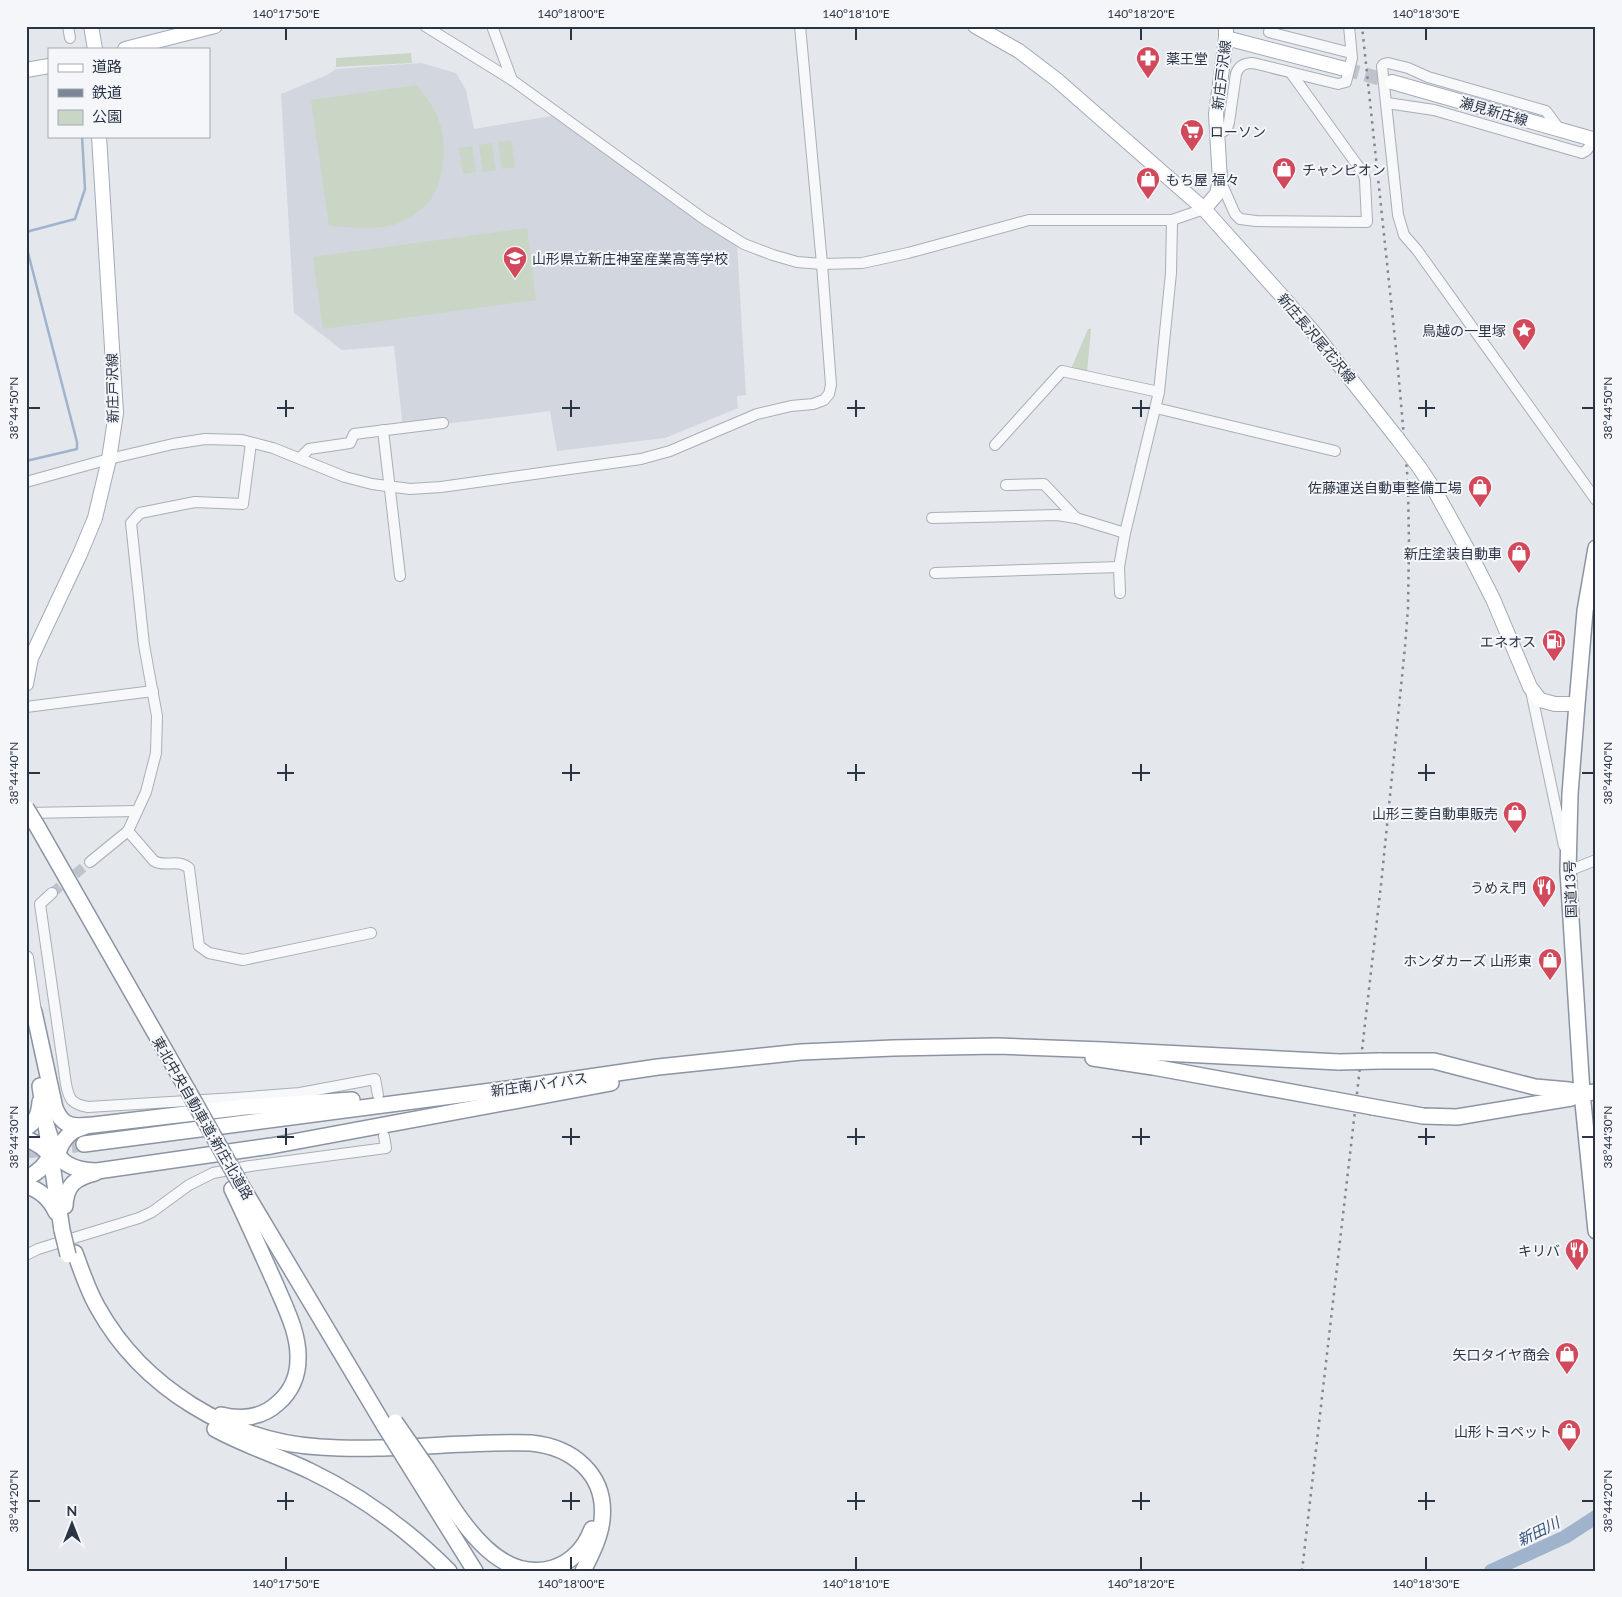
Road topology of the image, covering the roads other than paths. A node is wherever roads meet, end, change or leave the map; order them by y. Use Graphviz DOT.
graph roads {
  1 [pos="68,26"];
  2 [pos="91,26"];
  3 [pos="215,26"];
  4 [pos="425,26"];
  5 [pos="492,26"];
  6 [pos="800,26"];
  7 [pos="976,26"];
  8 [pos="1271,26"];
  9 [pos="1349,26"];
  10 [pos="1226,32"];
  11 [pos="70,38"];
  12 [pos="95,48"];
  13 [pos="129,48"];
  14 [pos="1351,53"];
  15 [pos="48,66"];
  16 [pos="1345,69"];
  17 [pos="26,70"];
  18 [pos="1292,73"];
  19 [pos="512,80"];
  20 [pos="1392,82"];
  21 [pos="1387,103"];
  22 [pos="1560,130"];
  23 [pos="1216,135"];
  24 [pos="99,138"];
  25 [pos="1595,140"];
  26 [pos="1220,180"];
  27 [pos="1204,209"];
  28 [pos="1172,220"];
  29 [pos="822,264"];
  30 [pos="1159,392"];
  31 [pos="1156,408"];
  32 [pos="443,423"];
  33 [pos="383,430"];
  34 [pos="251,443"];
  35 [pos="995,445"];
  36 [pos="1335,451"];
  37 [pos="300,458"];
  38 [pos="109,459"];
  39 [pos="26,482"];
  40 [pos="389,485"];
  41 [pos="1006,485"];
  42 [pos="1596,500"];
  43 [pos="932,518"];
  44 [pos="1076,518"];
  45 [pos="1125,533"];
  46 [pos="1596,548"];
  47 [pos="1119,568"];
  48 [pos="936,573"];
  49 [pos="400,576"];
  50 [pos="1120,593"];
  51 [pos="26,684"];
  52 [pos="1530,688"];
  53 [pos="153,691"];
  54 [pos="1577,704"];
  55 [pos="26,707"];
  56 [pos="26,808"];
  57 [pos="137,811"];
  58 [pos="26,813"];
  59 [pos="128,831"];
  60 [pos="1596,860"];
  61 [pos="90,862"];
  62 [pos="1568,869"];
  63 [pos="52,894"];
  64 [pos="371,933"];
  65 [pos="26,958"];
  66 [pos="34,1012"];
  67 [pos="997,1049"];
  68 [pos="706,1063"];
  69 [pos="44,1084"];
  70 [pos="1589,1093"];
  71 [pos="378,1095"];
  72 [pos="93,1125"];
  73 [pos="26,1128"];
  74 [pos="384,1136"];
  75 [pos="26,1139"];
  76 [pos="84,1144"];
  77 [pos="54,1154"];
  78 [pos="118,1168"];
  79 [pos="26,1178"];
  80 [pos="57,1180"];
  81 [pos="26,1186"];
  82 [pos="237,1187"];
  83 [pos="65,1206"];
  84 [pos="66,1230"];
  85 [pos="1596,1231"];
  86 [pos="26,1255"];
  87 [pos="184,1405"];
  88 [pos="420,1470"];
  89 [pos="449,1571"];
  90 [pos="475,1571"];
  91 [pos="583,1571"];
  1 -- 11 [label="street"];
  2 -- 12 [label="main road"];
  3 -- 13 [label="main road"];
  4 -- 19 [label="street"];
  5 -- 19 [label="street"];
  6 -- 29 [label="street"];
  7 -- 27 [label="main road, 新庄長沢尾花沢線"];
  8 -- 14 [label="street"];
  9 -- 14 [label="street"];
  10 -- 16 [label="main road"];
  10 -- 23 [label="main road, 新庄戸沢線"];
  14 -- 18 [label="street"];
  15 -- 17 [label="main road"];
  18 -- 23 [label="street"];
  18 -- 26 [label="street"];
  19 -- 29 [label="street"];
  20 -- 22 [label="main road, 瀬見新庄線"];
  21 -- 22 [label="street"];
  21 -- 25 [label="street"];
  21 -- 42 [label="street"];
  22 -- 25 [label="main road, 瀬見新庄線"];
  23 -- 26 [label="main road, 新庄戸沢線"];
  24 -- 38 [label="main road, 新庄戸沢線"];
  26 -- 27 [label="main road, 新庄戸沢線"];
  27 -- 28 [label="street"];
  27 -- 52 [label="main road, 新庄長沢尾花沢線, bridge"];
  28 -- 29 [label="street"];
  28 -- 30 [label="street"];
  29 -- 40 [label="street"];
  30 -- 31 [label="street"];
  30 -- 35 [label="street"];
  31 -- 36 [label="street"];
  31 -- 45 [label="street"];
  32 -- 33 [label="street"];
  33 -- 37 [label="street"];
  33 -- 40 [label="street"];
  34 -- 37 [label="street"];
  34 -- 38 [label="street"];
  34 -- 53 [label="street"];
  37 -- 40 [label="street"];
  38 -- 39 [label="street"];
  38 -- 51 [label="main road, 新庄戸沢線"];
  40 -- 49 [label="street"];
  41 -- 44 [label="street"];
  43 -- 44 [label="street"];
  44 -- 45 [label="street"];
  45 -- 47 [label="street"];
  46 -- 54 [label="highway, 国道13号"];
  47 -- 48 [label="street"];
  47 -- 50 [label="street"];
  52 -- 54 [label="main road"];
  52 -- 62 [label="street"];
  53 -- 55 [label="street"];
  53 -- 57 [label="street"];
  54 -- 62 [label="highway, 国道13号"];
  56 -- 82 [label="highway, 東北中央自動車道;新庄北道路, bridge"];
  57 -- 58 [label="street"];
  57 -- 59 [label="street"];
  59 -- 61 [label="street"];
  59 -- 64 [label="street"];
  60 -- 62 [label="street"];
  62 -- 70 [label="highway, 国道13号"];
  63 -- 71 [label="street"];
  65 -- 66 [label="main road"];
  66 -- 69 [label="highway"];
  67 -- 68 [label="highway"];
  67 -- 70 [label="highway, bridge"];
  67 -- 70 [label="highway, bridge"];
  68 -- 72 [label="highway"];
  68 -- 76 [label="highway, 新庄南バイパス"];
  68 -- 78 [label="highway"];
  69 -- 72 [label="highway"];
  69 -- 73 [label="highway"];
  69 -- 77 [label="highway"];
  70 -- 85 [label="highway, 国道13号"];
  72 -- 77 [label="highway"];
  74 -- 86 [label="street"];
  75 -- 77 [label="highway"];
  77 -- 78 [label="highway"];
  77 -- 79 [label="highway"];
  77 -- 80 [label="highway"];
  78 -- 83 [label="highway"];
  80 -- 83 [label="highway"];
  80 -- 84 [label="highway"];
  81 -- 84 [label="highway"];
  82 -- 87 [label="highway"];
  82 -- 88 [label="highway, 東北中央自動車道;新庄北道路, bridge"];
  83 -- 84 [label="highway"];
  84 -- 87 [label="highway"];
  87 -- 88 [label="highway"];
  87 -- 89 [label="highway"];
  87 -- 91 [label="highway"];
  88 -- 90 [label="highway"];
}
